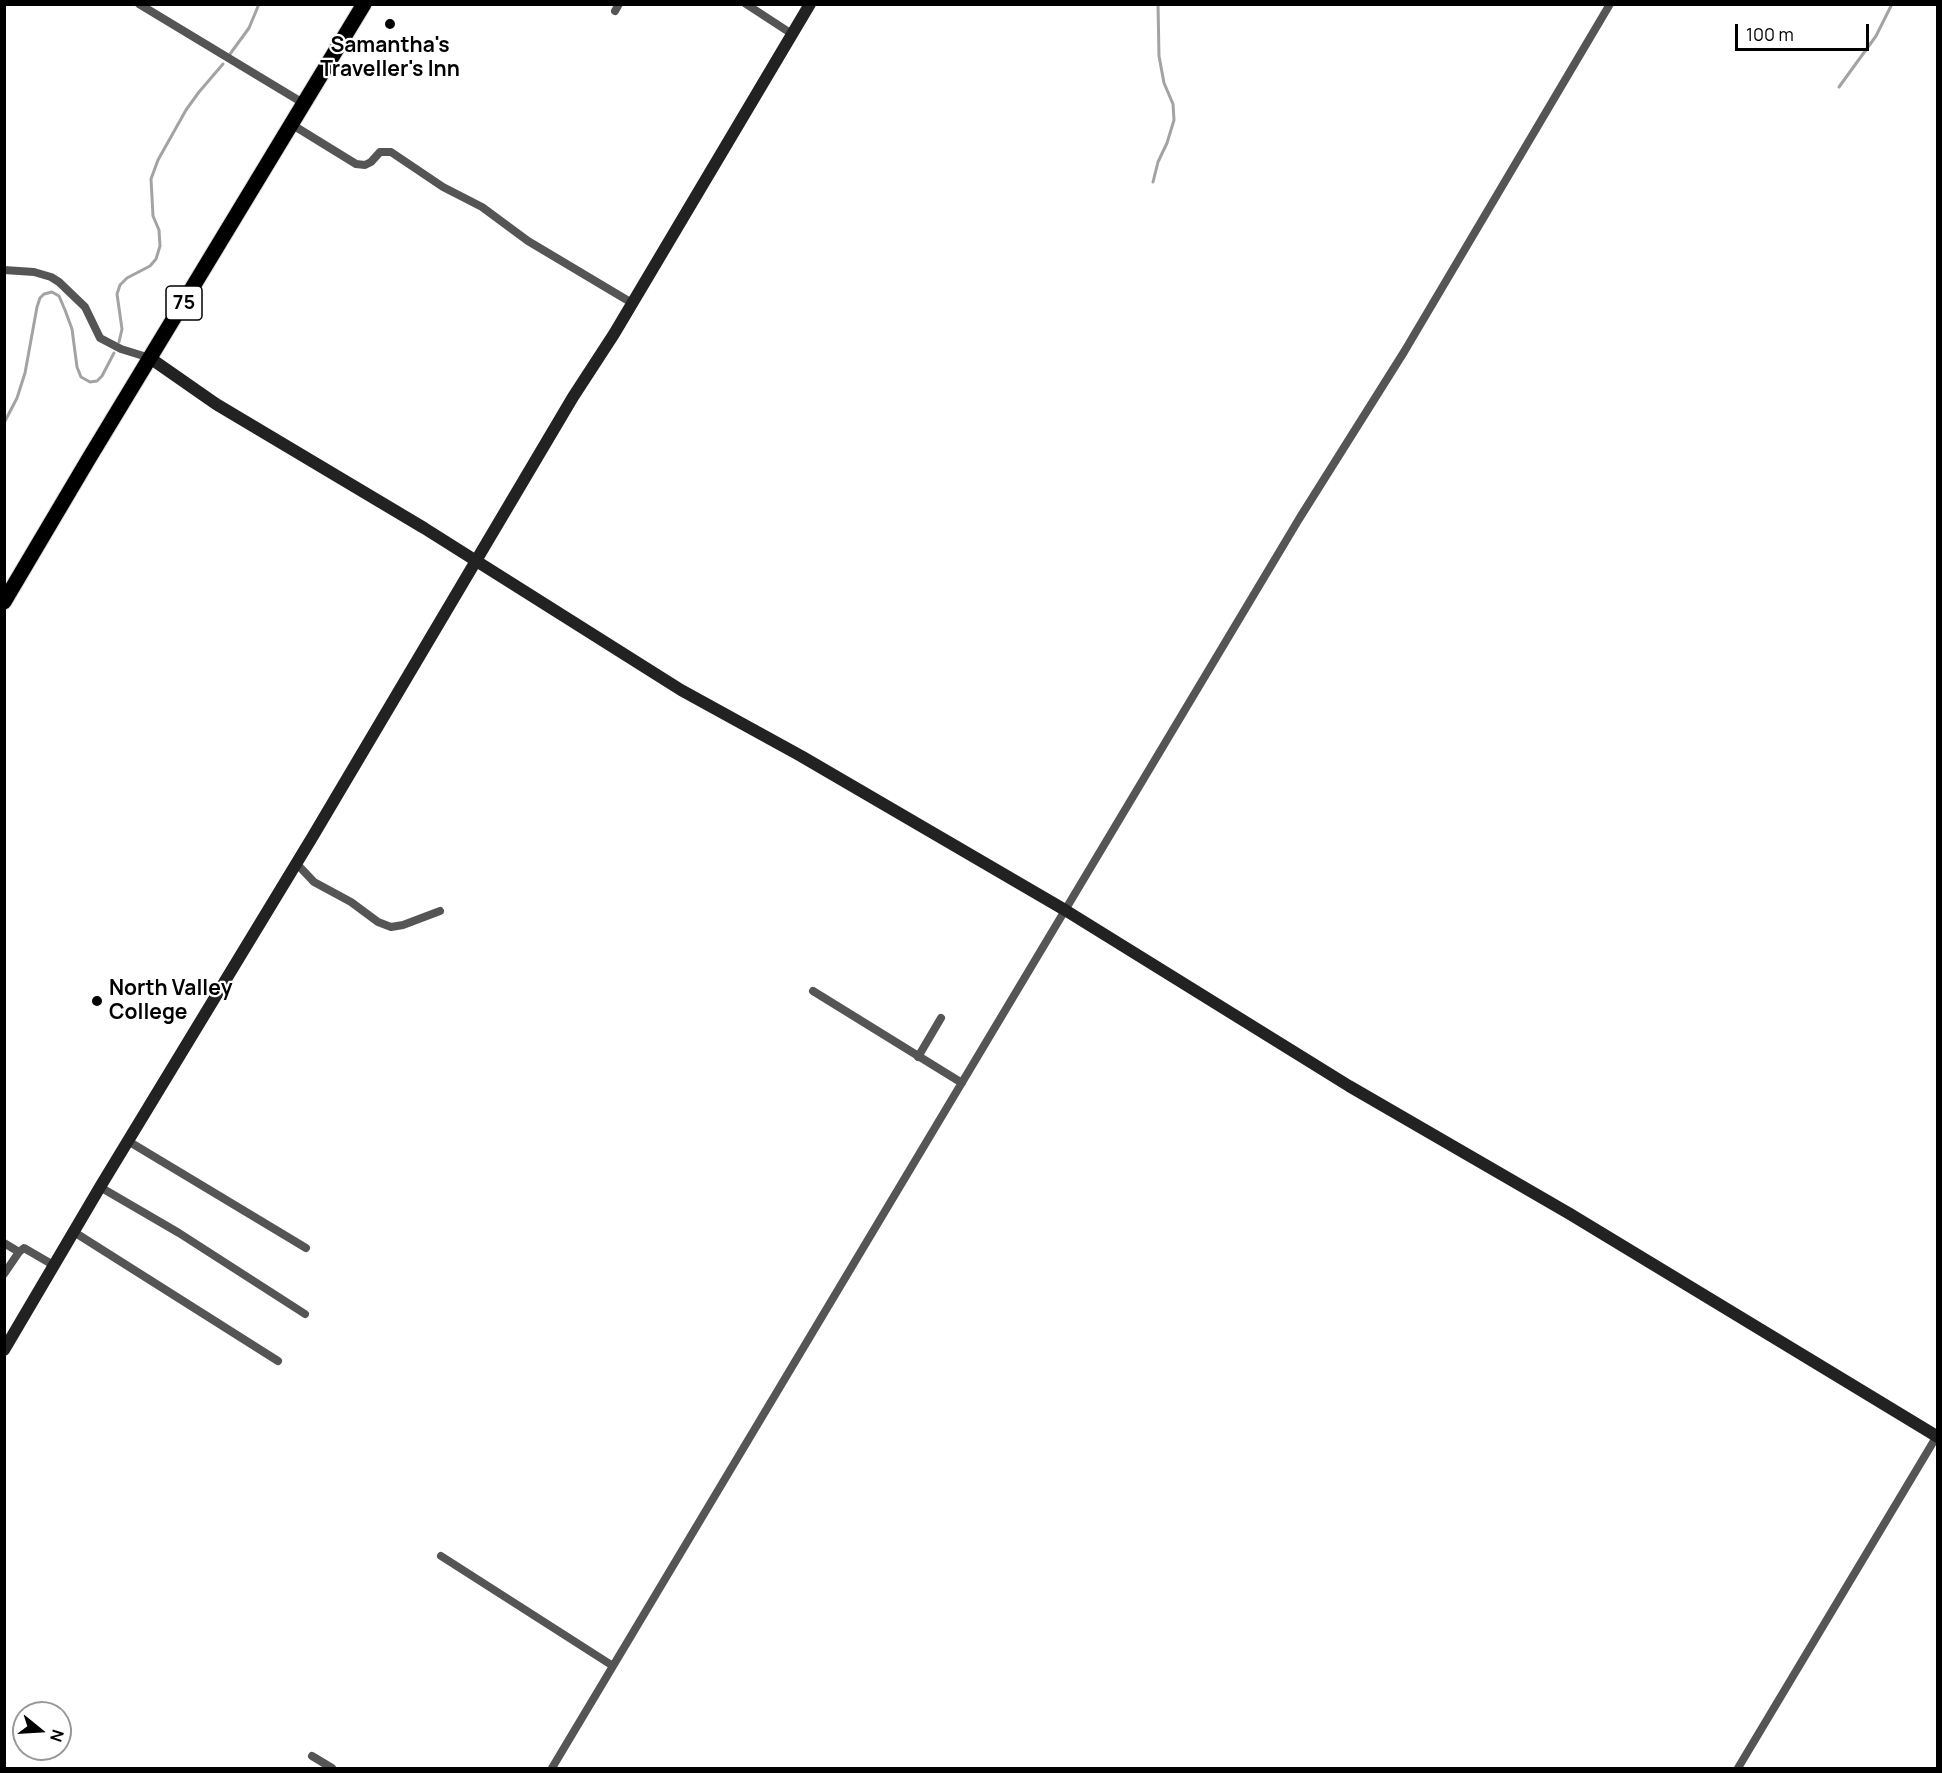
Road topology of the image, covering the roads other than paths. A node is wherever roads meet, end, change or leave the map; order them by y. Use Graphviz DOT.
graph roads {
  1 [pos="139,4"];
  2 [pos="364,4"];
  3 [pos="746,4"];
  4 [pos="810,4"];
  5 [pos="1610,4"];
  6 [pos="792,34"];
  7 [pos="303,104"];
  8 [pos="291,124"];
  9 [pos="4,270"];
  10 [pos="632,303"];
  11 [pos="150,358"];
  12 [pos="477,561"];
  13 [pos="4,602"];
  14 [pos="296,863"];
  15 [pos="1065,910"];
  16 [pos="440,911"];
  17 [pos="813,991"];
  18 [pos="941,1018"];
  19 [pos="918,1057"];
  20 [pos="962,1083"];
  21 [pos="128,1141"];
  22 [pos="100,1187"];
  23 [pos="74,1232"];
  24 [pos="4,1242"];
  25 [pos="306,1248"];
  26 [pos="19,1252"];
  27 [pos="55,1266"];
  28 [pos="5,1271"];
  29 [pos="305,1314"];
  30 [pos="4,1350"];
  31 [pos="278,1360"];
  32 [pos="1937,1435"];
  33 [pos="441,1556"];
  34 [pos="613,1666"];
  35 [pos="312,1756"];
  36 [pos="332,1768"];
  37 [pos="552,1768"];
  38 [pos="1738,1768"];
  1 -- 7 [label="street"];
  2 -- 7 [label="highway, 75"];
  3 -- 6 [label="street"];
  4 -- 6 [label="street"];
  5 -- 15 [label="street"];
  6 -- 10 [label="street"];
  7 -- 8 [label="highway, 75"];
  8 -- 10 [label="street"];
  8 -- 11 [label="highway, 75"];
  9 -- 11 [label="street"];
  10 -- 12 [label="street"];
  11 -- 12 [label="street"];
  11 -- 13 [label="highway, 75"];
  12 -- 14 [label="street"];
  12 -- 15 [label="street"];
  14 -- 16 [label="street"];
  14 -- 21 [label="street"];
  15 -- 20 [label="street"];
  15 -- 32 [label="street"];
  17 -- 19 [label="street"];
  18 -- 19 [label="street"];
  19 -- 20 [label="street"];
  20 -- 34 [label="street"];
  21 -- 22 [label="street"];
  21 -- 25 [label="street"];
  22 -- 23 [label="street"];
  22 -- 29 [label="street"];
  23 -- 27 [label="street"];
  23 -- 31 [label="street"];
  24 -- 26 [label="street"];
  26 -- 27 [label="street"];
  26 -- 28 [label="street"];
  27 -- 30 [label="street"];
  32 -- 38 [label="street"];
  33 -- 34 [label="street"];
  34 -- 37 [label="street"];
  35 -- 36 [label="street"];
}
